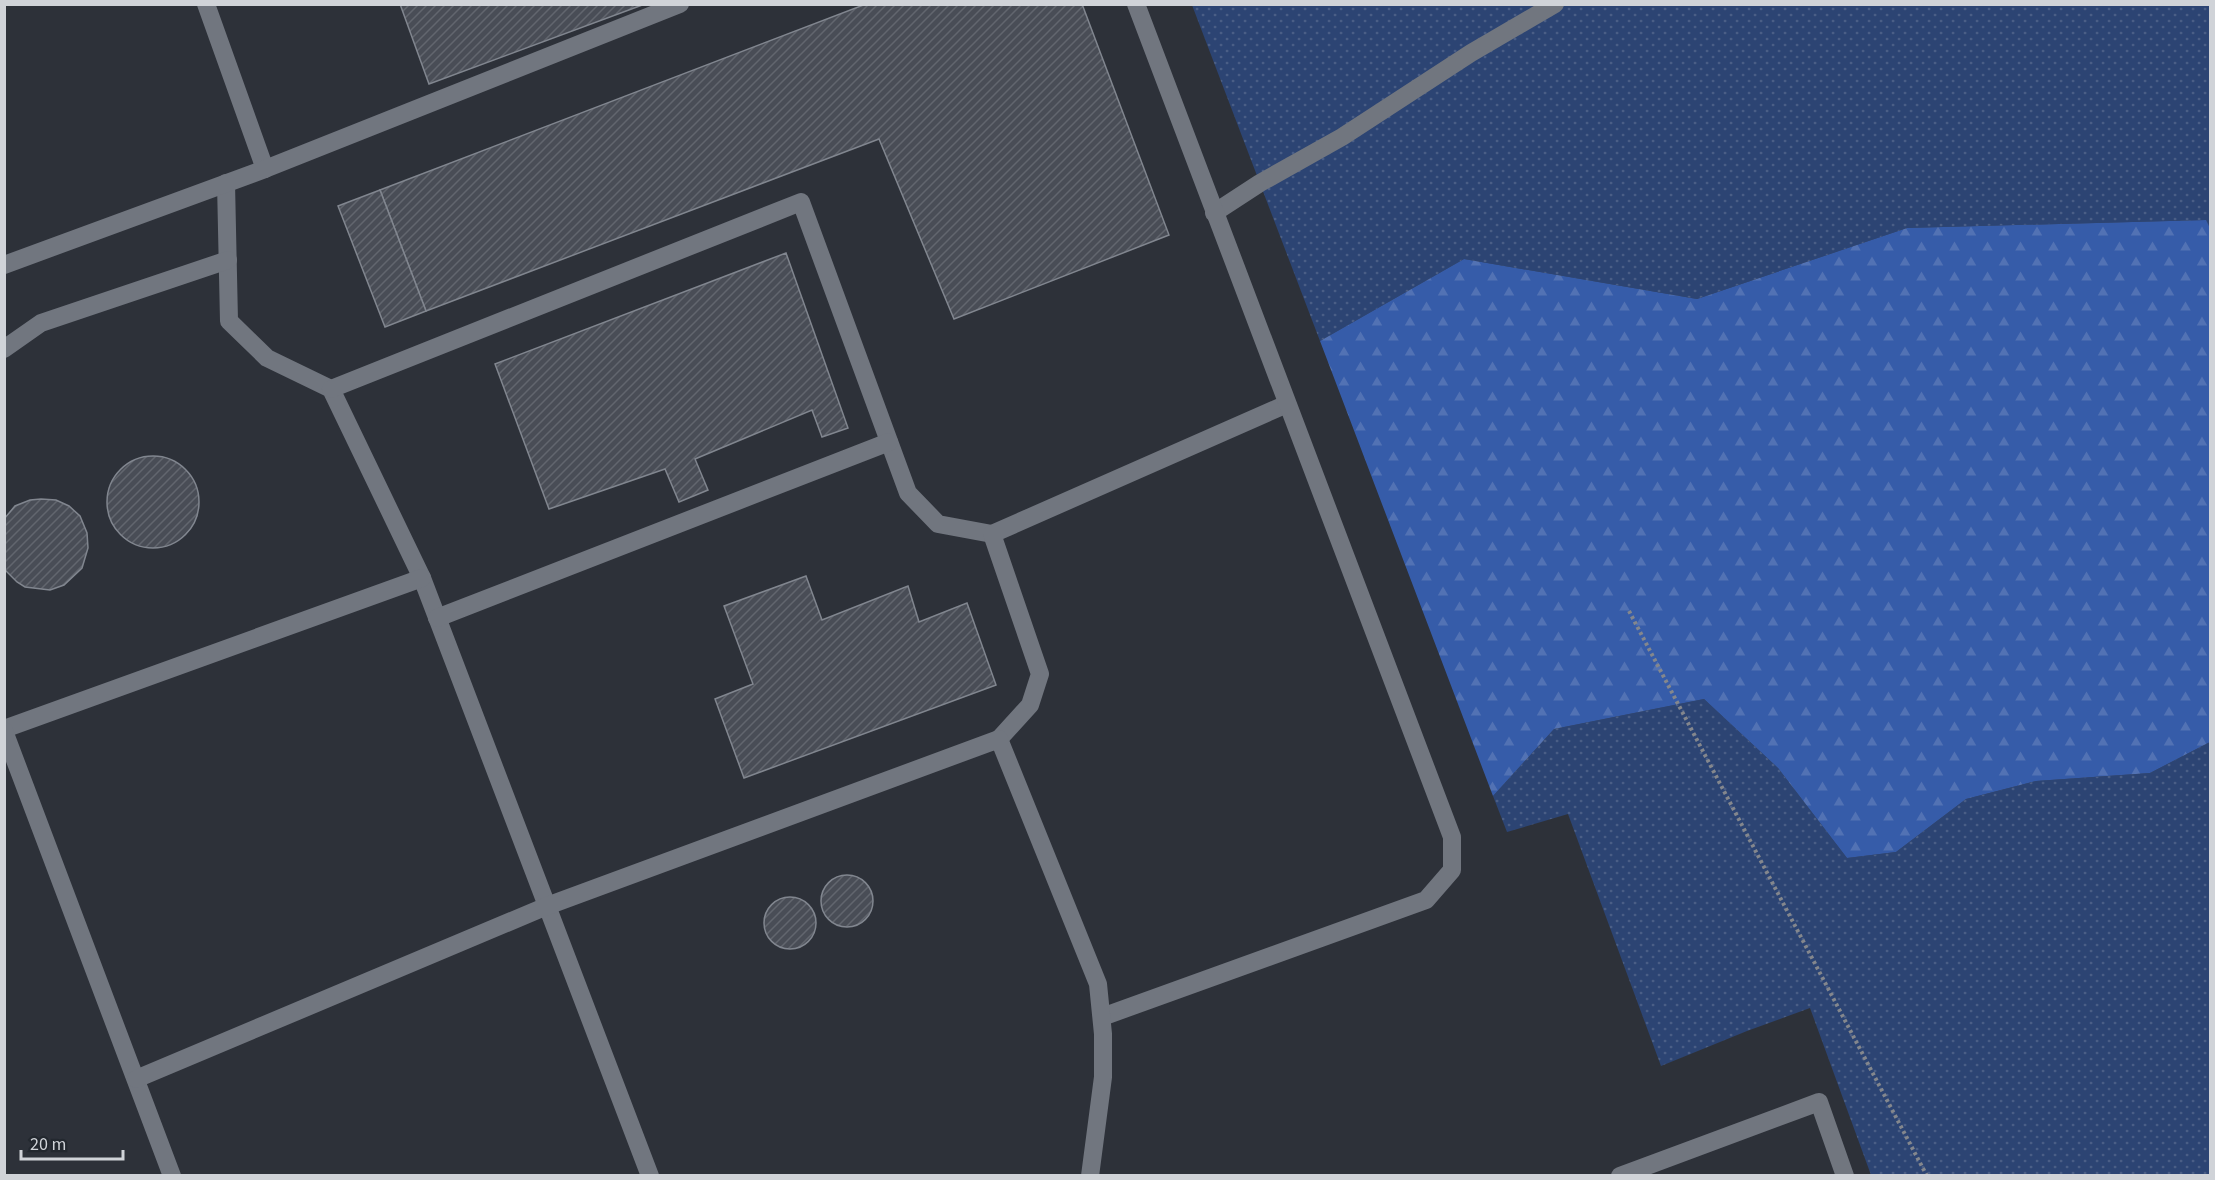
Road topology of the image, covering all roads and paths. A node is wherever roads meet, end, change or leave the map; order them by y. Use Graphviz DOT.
graph roads {
  1 [pos="206,4"];
  2 [pos="680,4"];
  3 [pos="1136,4"];
  4 [pos="1555,4"];
  5 [pos="265,169"];
  6 [pos="226,183"];
  7 [pos="1214,213"];
  8 [pos="228,260"];
  9 [pos="4,265"];
  10 [pos="4,350"];
  11 [pos="331,388"];
  12 [pos="1287,404"];
  13 [pos="889,442"];
  14 [pos="992,534"];
  15 [pos="422,578"];
  16 [pos="1629,611"];
  17 [pos="437,618"];
  18 [pos="4,730"];
  19 [pos="999,739"];
  20 [pos="547,906"];
  21 [pos="1102,1017"];
  22 [pos="136,1079"];
  23 [pos="172,1176"];
  24 [pos="650,1176"];
  25 [pos="1090,1176"];
  26 [pos="1620,1176"];
  27 [pos="1845,1176"];
  28 [pos="1927,1176"];
  1 -- 5 [label="lane"];
  2 -- 5 [label="lane"];
  3 -- 7 [label="lane"];
  4 -- 7 [label="lane"];
  5 -- 6 [label="lane"];
  6 -- 8 [label="lane"];
  6 -- 9 [label="lane"];
  7 -- 12 [label="lane"];
  8 -- 10 [label="lane"];
  8 -- 11 [label="lane"];
  11 -- 13 [label="lane"];
  11 -- 15 [label="lane"];
  12 -- 14 [label="lane"];
  12 -- 21 [label="lane"];
  13 -- 14 [label="lane"];
  13 -- 17 [label="lane"];
  14 -- 19 [label="lane"];
  15 -- 17 [label="lane"];
  15 -- 18 [label="lane"];
  16 -- 28 [label="path"];
  17 -- 20 [label="lane"];
  18 -- 22 [label="lane"];
  19 -- 20 [label="lane"];
  19 -- 21 [label="lane"];
  20 -- 22 [label="lane"];
  20 -- 24 [label="lane"];
  21 -- 25 [label="lane"];
  22 -- 23 [label="lane"];
  26 -- 27 [label="lane"];
}
